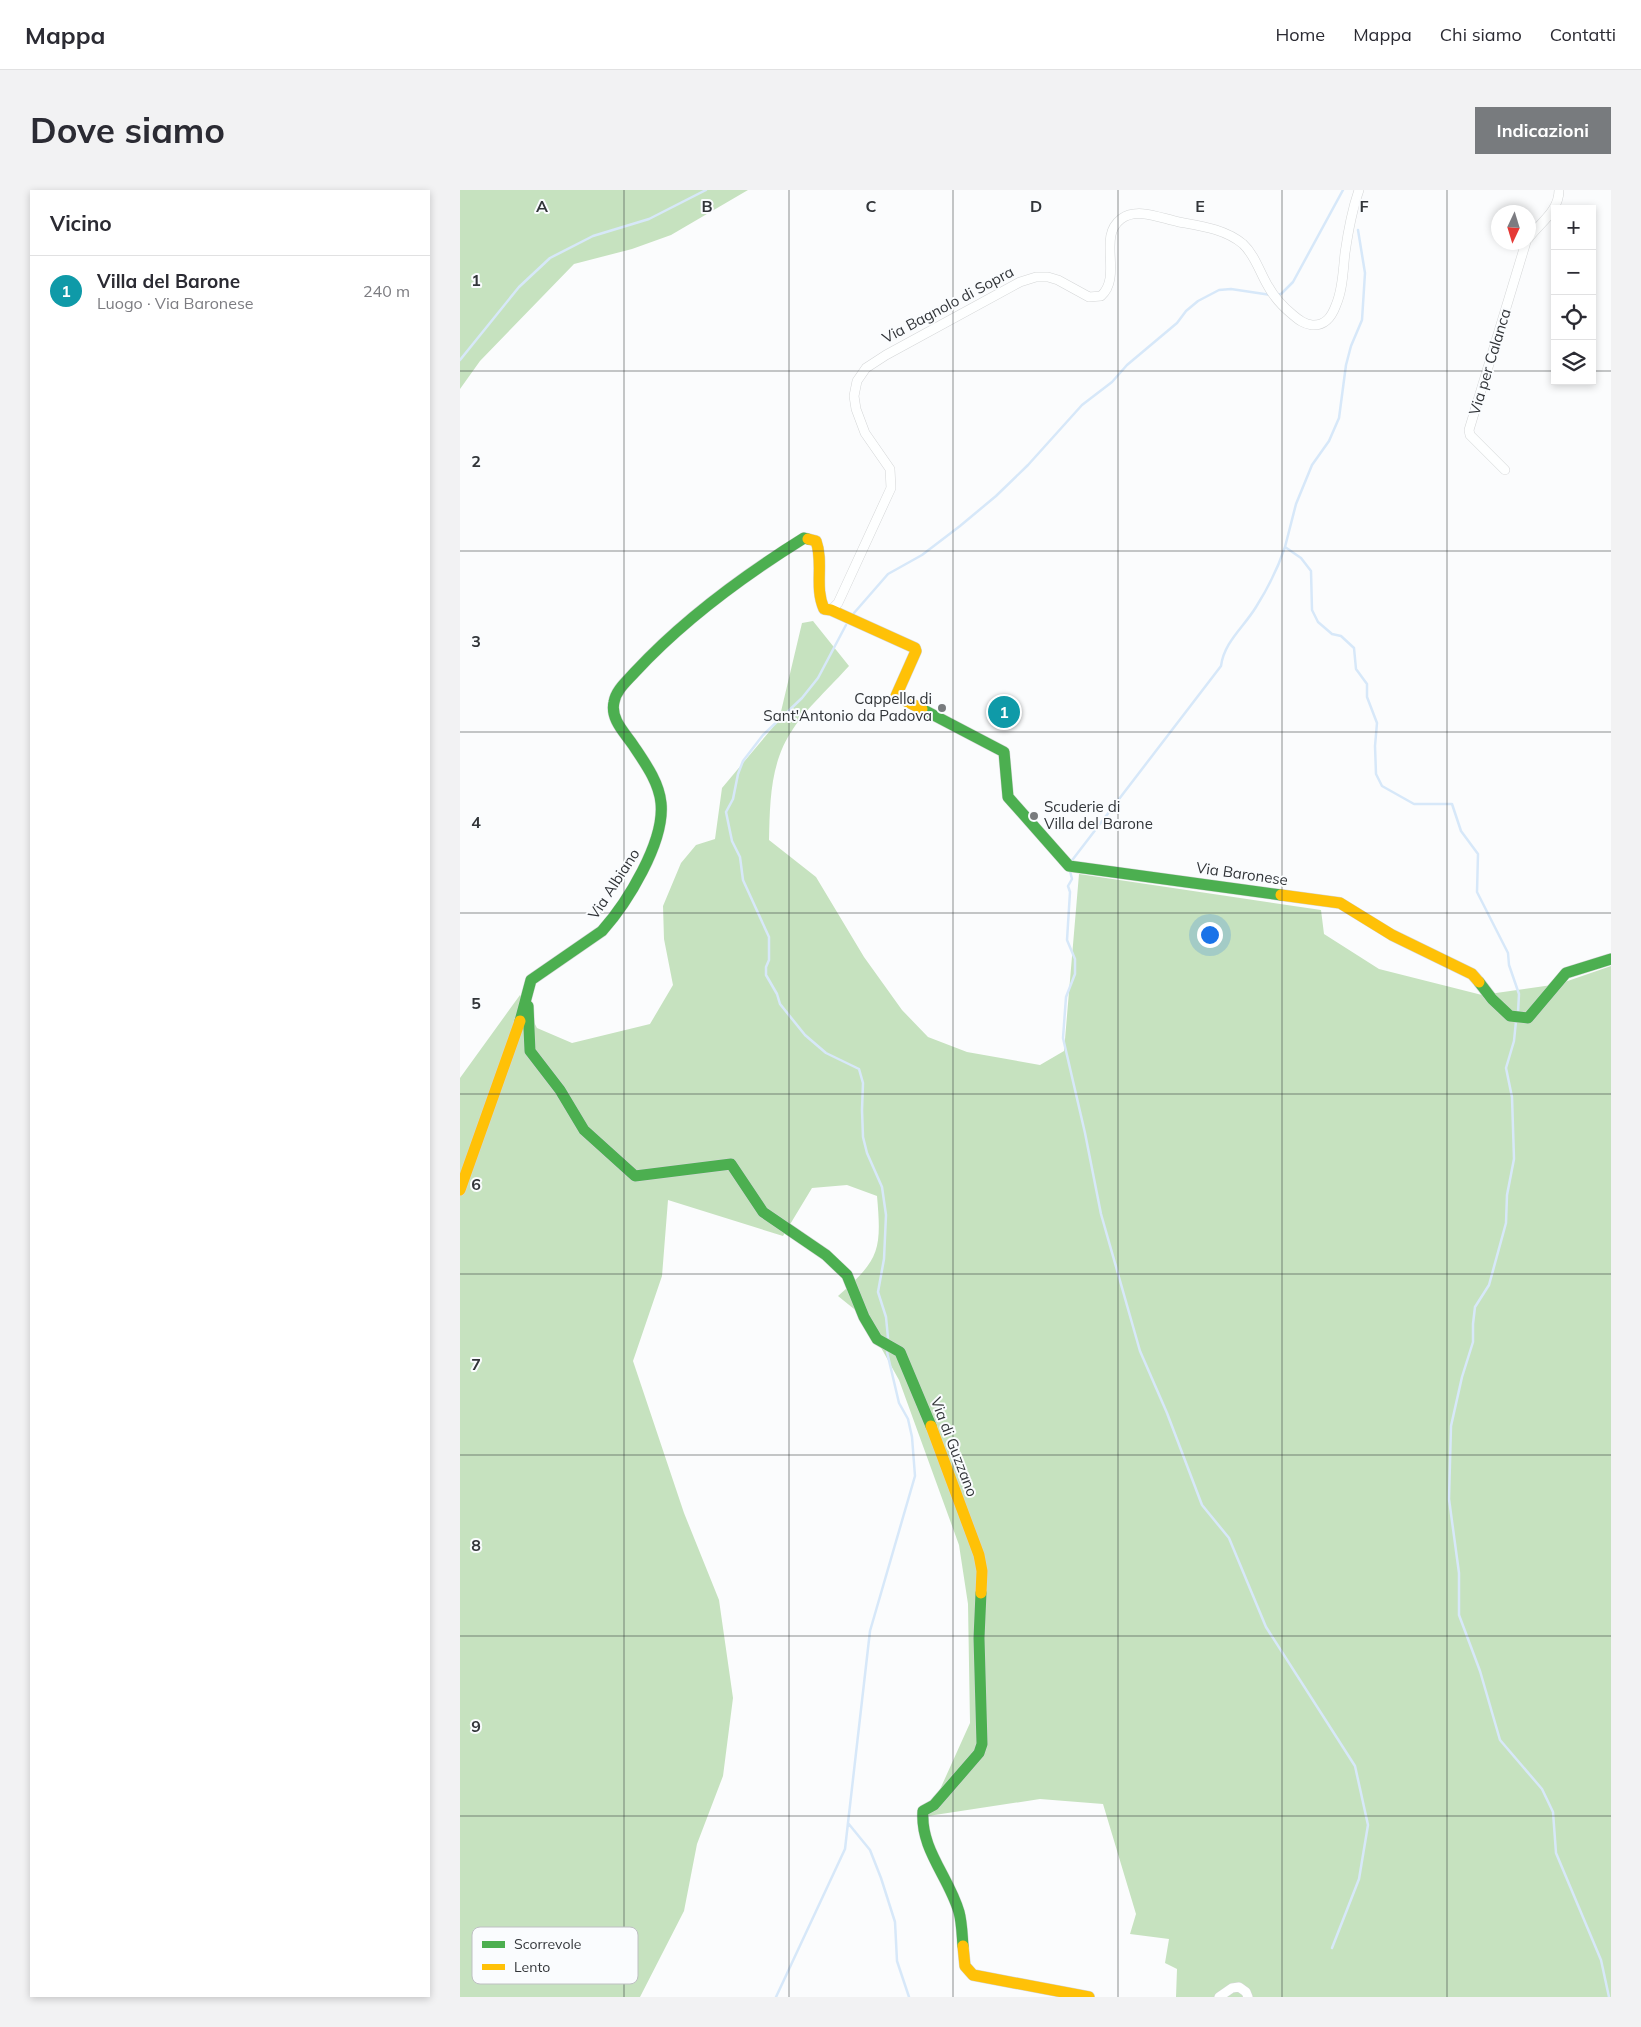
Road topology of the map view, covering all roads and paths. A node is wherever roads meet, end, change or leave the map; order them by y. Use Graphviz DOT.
graph roads {
  1 [pos="1358,190"];
  2 [pos="1559,190"];
  3 [pos="1536,230"];
  4 [pos="1524,250"];
  5 [pos="1505,470"];
  6 [pos="831,610"];
  7 [pos="1611,959"];
  8 [pos="528,996"];
  9 [pos="460,1190"];
  10 [pos="1089,1997"];
  11 [pos="1219,1997"];
  12 [pos="1248,1997"];
  1 -- 6 [label="street, Via Bagnolo di Sopra"];
  2 -- 3 [label="street"];
  4 -- 5 [label="street, Via per Calanca"];
  6 -- 7 [label="street, Via Baronese"];
  6 -- 8 [label="street, Via Albiano"];
  8 -- 9 [label="street, Via Albiano"];
  8 -- 10 [label="street, Via di Guzzano"];
  11 -- 12 [label="street"];
}
